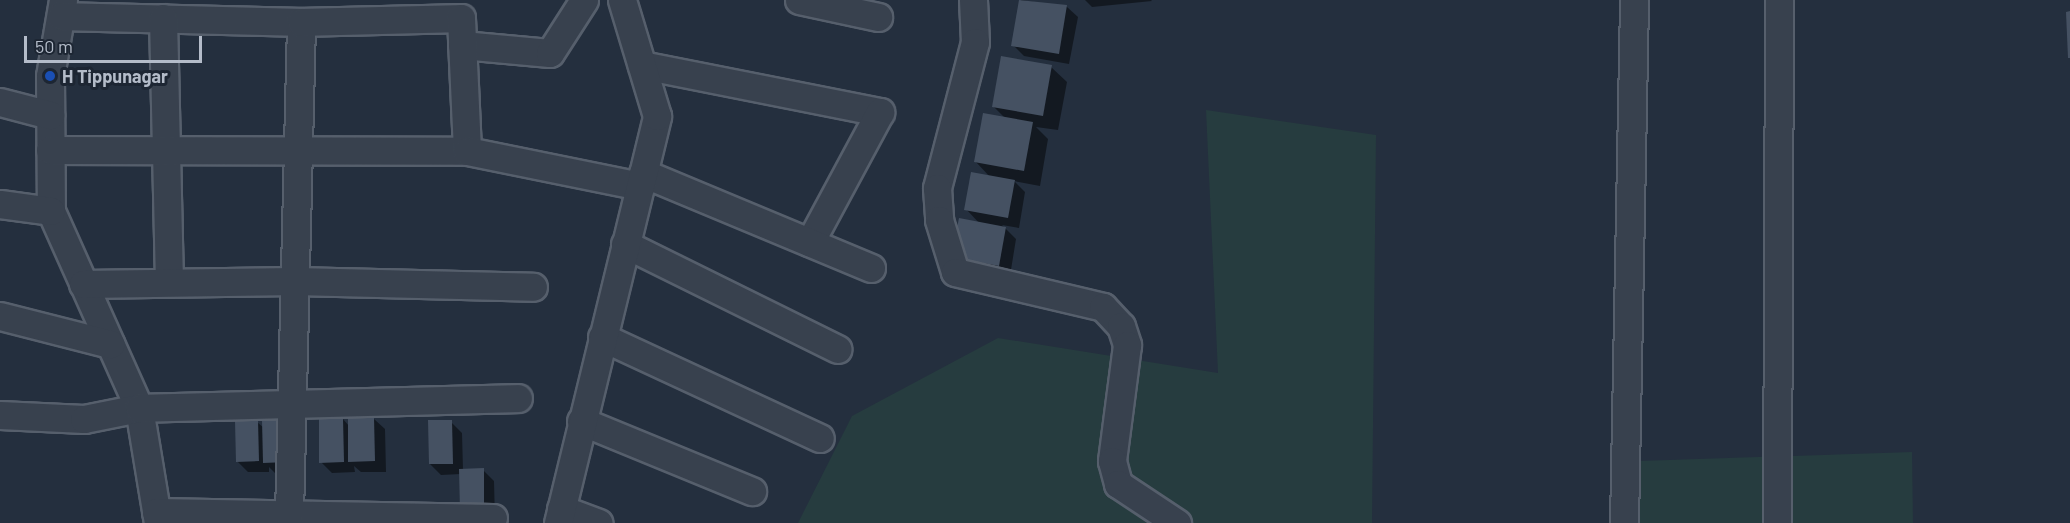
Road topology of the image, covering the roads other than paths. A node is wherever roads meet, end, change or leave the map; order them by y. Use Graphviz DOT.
graph roads {
  1 [pos="584,0"];
  2 [pos="622,0"];
  3 [pos="799,0"];
  4 [pos="973,0"];
  5 [pos="1634,0"];
  6 [pos="1779,0"];
  7 [pos="62,8"];
  8 [pos="878,17"];
  9 [pos="163,18"];
  10 [pos="301,22"];
  11 [pos="462,45"];
  12 [pos="642,65"];
  13 [pos="0,102"];
  14 [pos="50,116"];
  15 [pos="50,150"];
  16 [pos="166,151"];
  17 [pos="466,151"];
  18 [pos="298,152"];
  19 [pos="642,179"];
  20 [pos="0,204"];
  21 [pos="51,211"];
  22 [pos="810,242"];
  23 [pos="625,244"];
  24 [pos="871,268"];
  25 [pos="295,281"];
  26 [pos="169,282"];
  27 [pos="83,284"];
  28 [pos="533,287"];
  29 [pos="0,316"];
  30 [pos="602,337"];
  31 [pos="110,344"];
  32 [pos="837,349"];
  33 [pos="518,398"];
  34 [pos="292,401"];
  35 [pos="139,408"];
  36 [pos="0,415"];
  37 [pos="581,421"];
  38 [pos="820,438"];
  39 [pos="752,491"];
  40 [pos="289,515"];
  41 [pos="560,516"];
  42 [pos="157,518"];
  43 [pos="494,518"];
  44 [pos="599,523"];
  45 [pos="1177,523"];
  46 [pos="1624,523"];
  47 [pos="1777,523"];
  1 -- 11 [label="street"];
  2 -- 12 [label="street"];
  3 -- 8 [label="street"];
  4 -- 45 [label="street"];
  5 -- 46 [label="street"];
  6 -- 47 [label="street"];
  7 -- 9 [label="street"];
  7 -- 14 [label="street"];
  9 -- 10 [label="street"];
  9 -- 16 [label="street"];
  10 -- 11 [label="street"];
  10 -- 18 [label="street"];
  11 -- 17 [label="street"];
  12 -- 19 [label="street"];
  12 -- 22 [label="street"];
  13 -- 14 [label="street"];
  14 -- 15 [label="street"];
  15 -- 16 [label="street"];
  15 -- 21 [label="street"];
  16 -- 18 [label="street"];
  16 -- 26 [label="street"];
  17 -- 18 [label="street"];
  17 -- 19 [label="street"];
  18 -- 25 [label="street"];
  19 -- 22 [label="street"];
  19 -- 23 [label="street"];
  20 -- 21 [label="street"];
  21 -- 27 [label="street"];
  22 -- 24 [label="street"];
  23 -- 30 [label="street"];
  23 -- 32 [label="street"];
  25 -- 26 [label="street"];
  25 -- 28 [label="street"];
  25 -- 34 [label="street"];
  26 -- 27 [label="street"];
  27 -- 31 [label="street"];
  29 -- 31 [label="street"];
  30 -- 37 [label="street"];
  30 -- 38 [label="street"];
  31 -- 35 [label="street"];
  33 -- 34 [label="street"];
  34 -- 35 [label="street"];
  34 -- 40 [label="street"];
  35 -- 36 [label="street"];
  35 -- 42 [label="street"];
  37 -- 39 [label="street"];
  37 -- 41 [label="street"];
  40 -- 42 [label="street"];
  40 -- 43 [label="street"];
  41 -- 44 [label="street"];
}
